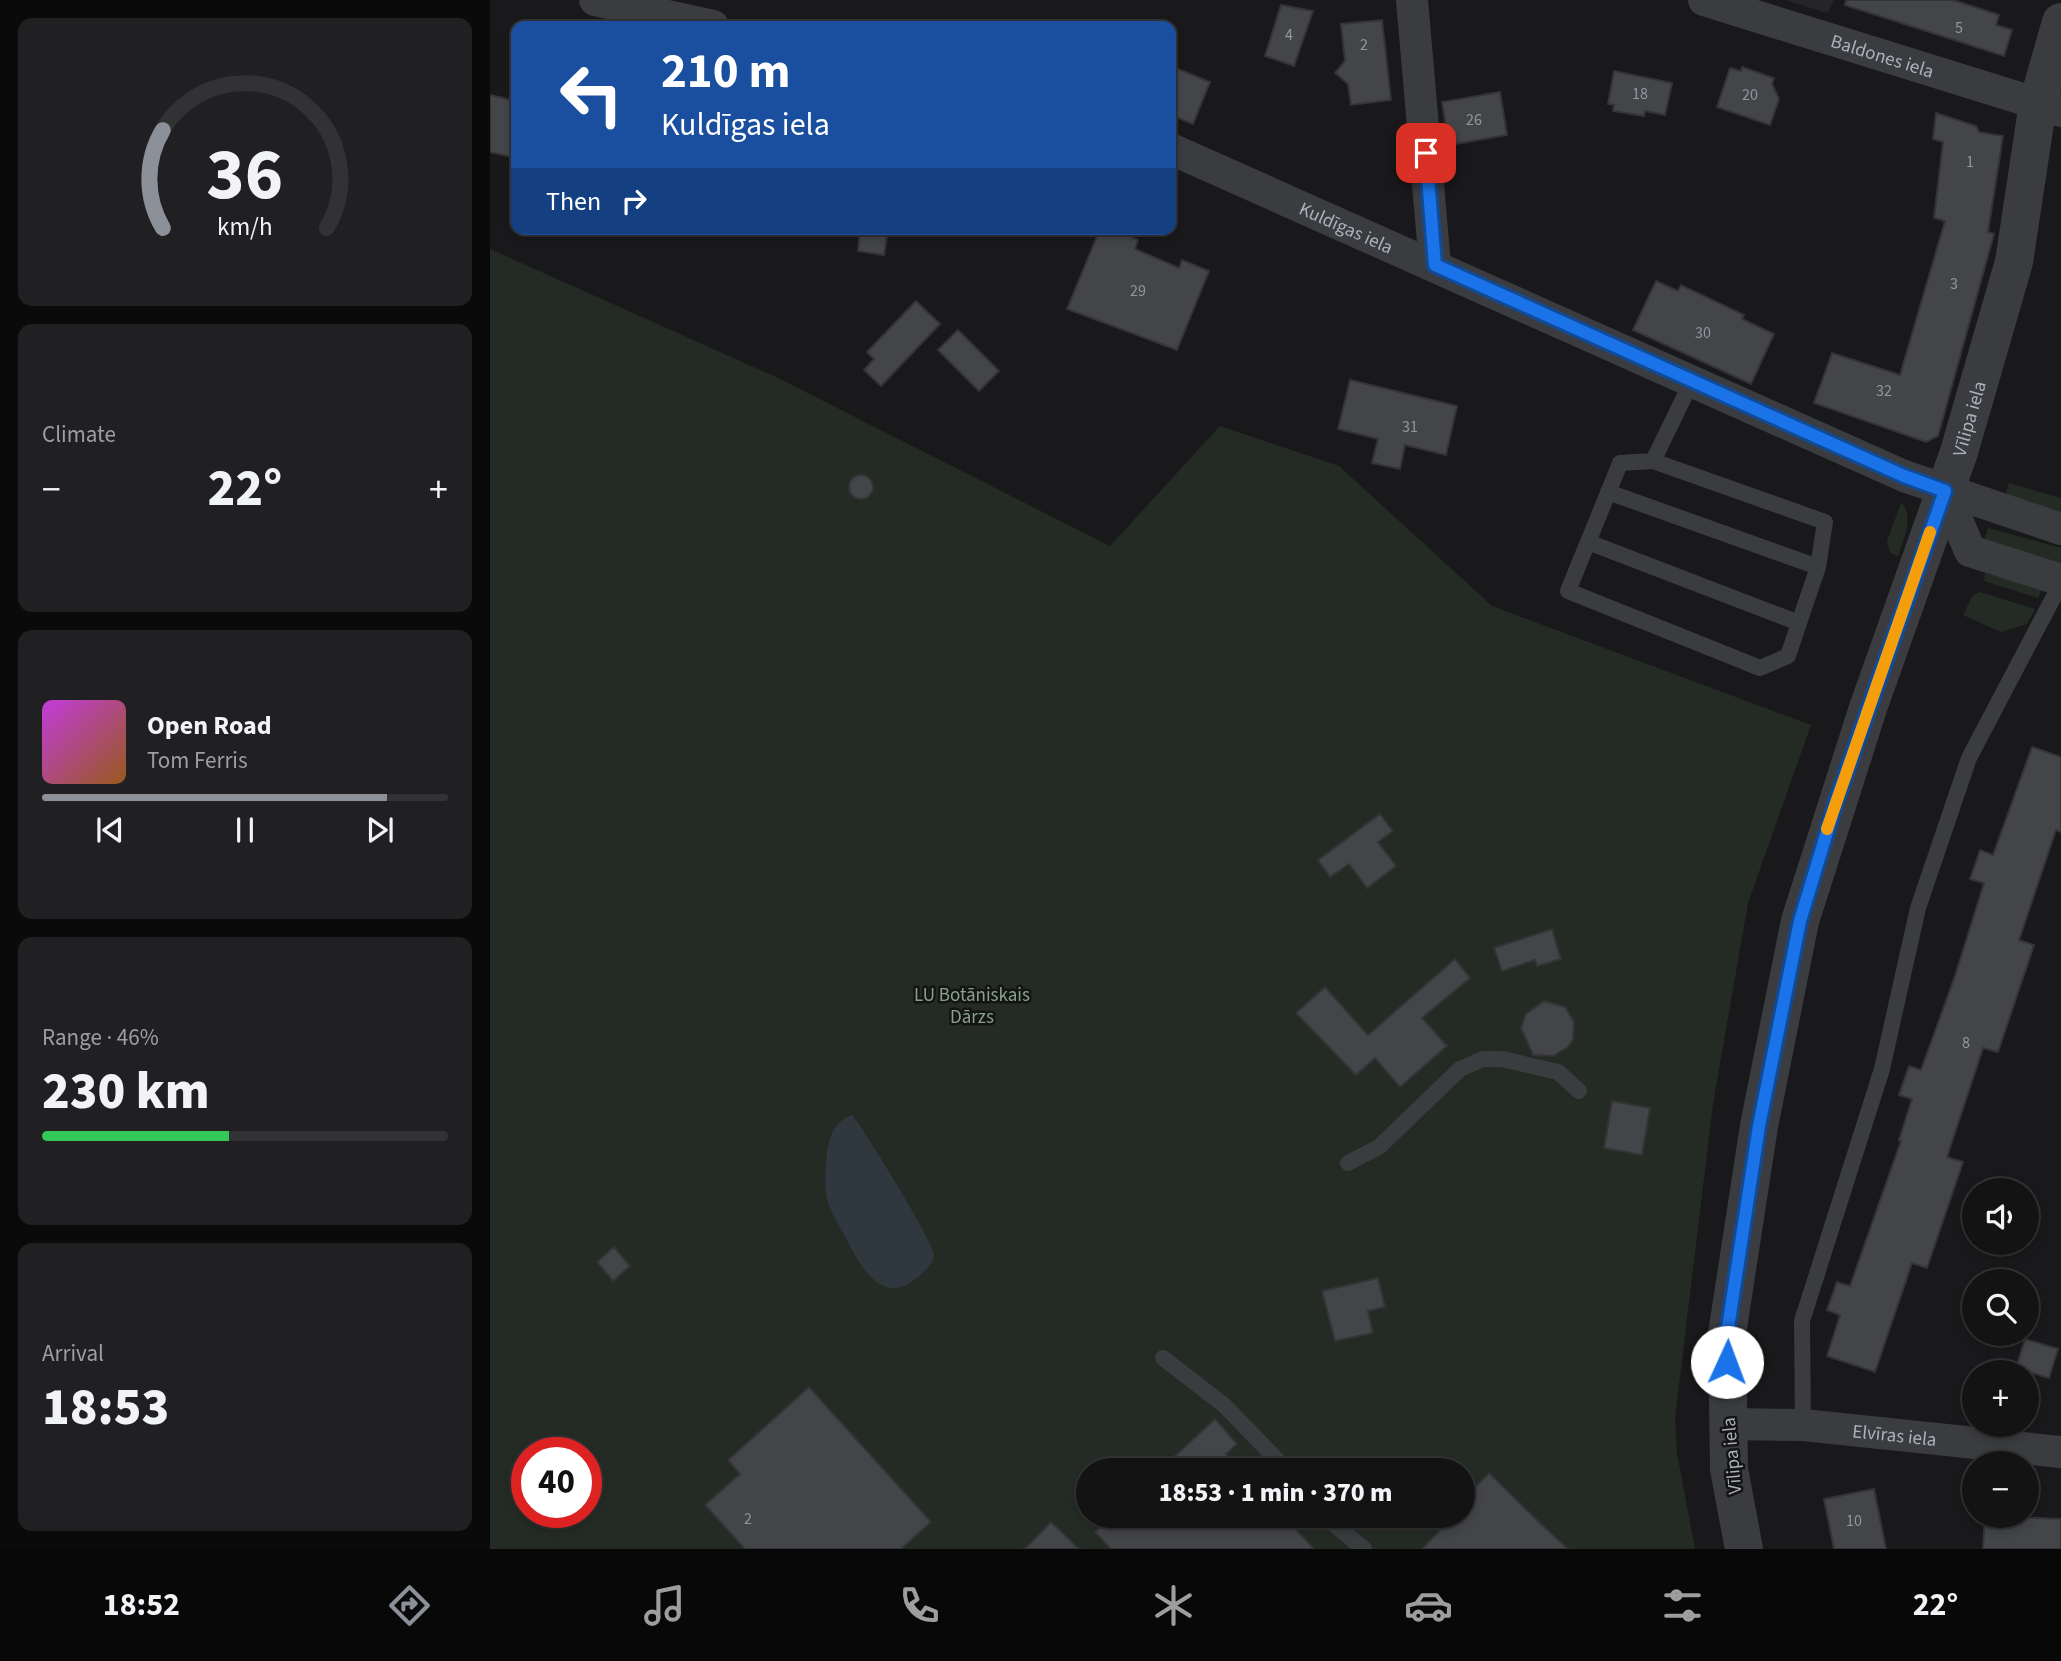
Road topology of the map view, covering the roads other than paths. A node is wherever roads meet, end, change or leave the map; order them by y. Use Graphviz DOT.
graph roads {
  1 [pos="595,0"];
  2 [pos="1412,0"];
  3 [pos="1704,0"];
  4 [pos="690,21"];
  5 [pos="2061,22"];
  6 [pos="2050,107"];
  7 [pos="1176,151"];
  8 [pos="1435,265"];
  9 [pos="1692,381"];
  10 [pos="1653,461"];
  11 [pos="1945,491"];
  12 [pos="1608,492"];
  13 [pos="2061,529"];
  14 [pos="1588,542"];
  15 [pos="1818,567"];
  16 [pos="2061,581"];
  17 [pos="1799,623"];
  18 [pos="1579,1091"];
  19 [pos="1348,1163"];
  20 [pos="1163,1358"];
  21 [pos="1727,1424"];
  22 [pos="1803,1425"];
  23 [pos="2061,1452"];
  24 [pos="1275,1458"];
  25 [pos="1339,1528"];
  26 [pos="1364,1549"];
  27 [pos="1744,1549"];
  1 -- 4 [label="street"];
  2 -- 8 [label="street"];
  3 -- 6 [label="street, Baldones iela"];
  5 -- 6 [label="street, Vīlipa iela"];
  6 -- 11 [label="street, Vīlipa iela"];
  7 -- 8 [label="street, Kuldīgas iela"];
  8 -- 9 [label="street, Kuldīgas iela"];
  9 -- 10 [label="lane"];
  9 -- 11 [label="street, Kuldīgas iela"];
  10 -- 12 [label="lane"];
  10 -- 15 [label="lane"];
  11 -- 13 [label="street, Kuldīgas iela"];
  11 -- 16 [label="street"];
  11 -- 21 [label="street, Vīlipa iela"];
  12 -- 14 [label="lane"];
  12 -- 15 [label="lane"];
  14 -- 17 [label="lane"];
  14 -- 17 [label="lane"];
  15 -- 17 [label="lane"];
  16 -- 22 [label="lane"];
  18 -- 19 [label="lane"];
  20 -- 24 [label="lane"];
  21 -- 22 [label="street, Elvīras iela"];
  21 -- 27 [label="street, Vīlipa iela"];
  22 -- 23 [label="street, Elvīras iela"];
  25 -- 26 [label="lane"];
}
